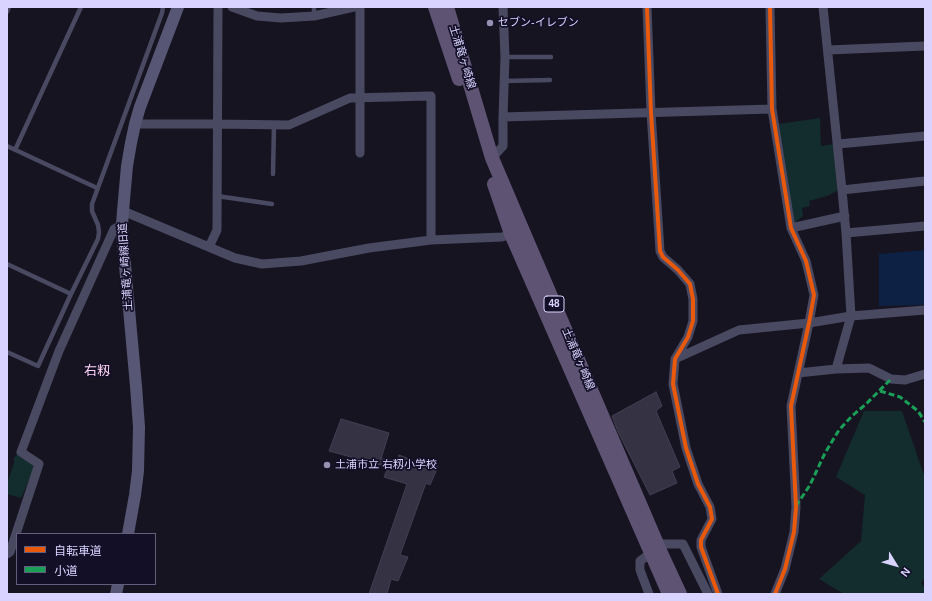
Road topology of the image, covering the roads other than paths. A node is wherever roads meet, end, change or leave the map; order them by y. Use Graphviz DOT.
graph roads {
  1 [pos="9,7"];
  2 [pos="82,7"];
  3 [pos="163,7"];
  4 [pos="178,7"];
  5 [pos="218,7"];
  6 [pos="232,7"];
  7 [pos="354,7"];
  8 [pos="360,7"];
  9 [pos="435,7"];
  10 [pos="447,7"];
  11 [pos="503,7"];
  12 [pos="647,7"];
  13 [pos="770,7"];
  14 [pos="823,7"];
  15 [pos="338,9"];
  16 [pos="314,11"];
  17 [pos="7,12"];
  18 [pos="925,46"];
  19 [pos="828,50"];
  20 [pos="505,57"];
  21 [pos="551,57"];
  22 [pos="550,80"];
  23 [pos="504,81"];
  24 [pos="359,98"];
  25 [pos="772,109"];
  26 [pos="651,112"];
  27 [pos="503,116"];
  28 [pos="135,124"];
  29 [pos="217,124"];
  30 [pos="274,125"];
  31 [pos="925,136"];
  32 [pos="838,144"];
  33 [pos="7,146"];
  34 [pos="15,150"];
  35 [pos="360,152"];
  36 [pos="492,158"];
  37 [pos="273,174"];
  38 [pos="925,181"];
  39 [pos="97,188"];
  40 [pos="842,190"];
  41 [pos="217,196"];
  42 [pos="272,204"];
  43 [pos="123,211"];
  44 [pos="845,216"];
  45 [pos="122,225"];
  46 [pos="925,226"];
  47 [pos="791,228"];
  48 [pos="517,233"];
  49 [pos="846,233"];
  50 [pos="431,240"];
  51 [pos="209,247"];
  52 [pos="7,264"];
  53 [pos="71,294"];
  54 [pos="925,310"];
  55 [pos="851,316"];
  56 [pos="809,323"];
  57 [pos="7,352"];
  58 [pos="675,359"];
  59 [pos="836,369"];
  60 [pos="798,373"];
  61 [pos="925,374"];
  62 [pos="16,533"];
  63 [pos="128,533"];
  64 [pos="16,534"];
  65 [pos="654,548"];
  66 [pos="7,554"];
  67 [pos="649,594"];
  68 [pos="669,594"];
  69 [pos="680,594"];
  70 [pos="708,594"];
  71 [pos="718,594"];
  72 [pos="775,594"];
  1 -- 17 [label="lane"];
  2 -- 34 [label="lane"];
  3 -- 39 [label="lane"];
  4 -- 28 [label="street, 土浦竜ヶ崎線旧道"];
  5 -- 29 [label="street"];
  6 -- 16 [label="street"];
  7 -- 15 [label="street"];
  8 -- 24 [label="street"];
  9 -- 48 [label="main road, 土浦竜ヶ崎線 / 48"];
  10 -- 36 [label="main road, 土浦竜ヶ崎線 / 48"];
  11 -- 20 [label="street"];
  12 -- 26 [label="street"];
  13 -- 25 [label="street"];
  14 -- 19 [label="street"];
  15 -- 16 [label="street"];
  18 -- 19 [label="street"];
  19 -- 32 [label="street"];
  20 -- 21 [label="lane"];
  20 -- 23 [label="street"];
  22 -- 23 [label="lane"];
  23 -- 27 [label="street"];
  24 -- 30 [label="street"];
  24 -- 35 [label="street"];
  24 -- 50 [label="street"];
  25 -- 26 [label="street"];
  25 -- 47 [label="street"];
  26 -- 27 [label="street"];
  26 -- 58 [label="street"];
  27 -- 36 [label="street"];
  28 -- 29 [label="street"];
  28 -- 43 [label="street, 土浦竜ヶ崎線旧道"];
  29 -- 30 [label="street"];
  29 -- 41 [label="street"];
  30 -- 37 [label="lane"];
  31 -- 32 [label="street"];
  32 -- 40 [label="street"];
  33 -- 34 [label="lane"];
  34 -- 39 [label="lane"];
  36 -- 48 [label="main road, 土浦竜ヶ崎線 / 48"];
  38 -- 40 [label="street"];
  39 -- 53 [label="lane"];
  40 -- 44 [label="street"];
  41 -- 42 [label="lane"];
  41 -- 51 [label="street"];
  43 -- 45 [label="street, 土浦竜ヶ崎線旧道"];
  43 -- 51 [label="street"];
  44 -- 47 [label="street"];
  44 -- 49 [label="street"];
  45 -- 62 [label="street"];
  45 -- 63 [label="street, 土浦竜ヶ崎線旧道"];
  46 -- 49 [label="street"];
  47 -- 56 [label="street"];
  48 -- 50 [label="street"];
  48 -- 65 [label="main road, 土浦竜ヶ崎線 / 48"];
  49 -- 55 [label="street"];
  50 -- 51 [label="street"];
  52 -- 53 [label="lane"];
  53 -- 57 [label="lane"];
  54 -- 55 [label="street"];
  55 -- 56 [label="street"];
  55 -- 59 [label="street"];
  56 -- 58 [label="street"];
  56 -- 60 [label="street"];
  58 -- 71 [label="street"];
  59 -- 60 [label="street"];
  59 -- 61 [label="street"];
  60 -- 72 [label="street"];
  64 -- 66 [label="street"];
  65 -- 67 [label="street"];
  65 -- 68 [label="main road, 土浦竜ヶ崎線 / 48"];
  65 -- 69 [label="main road, 土浦竜ヶ崎線 / 48"];
  65 -- 70 [label="street"];
}
